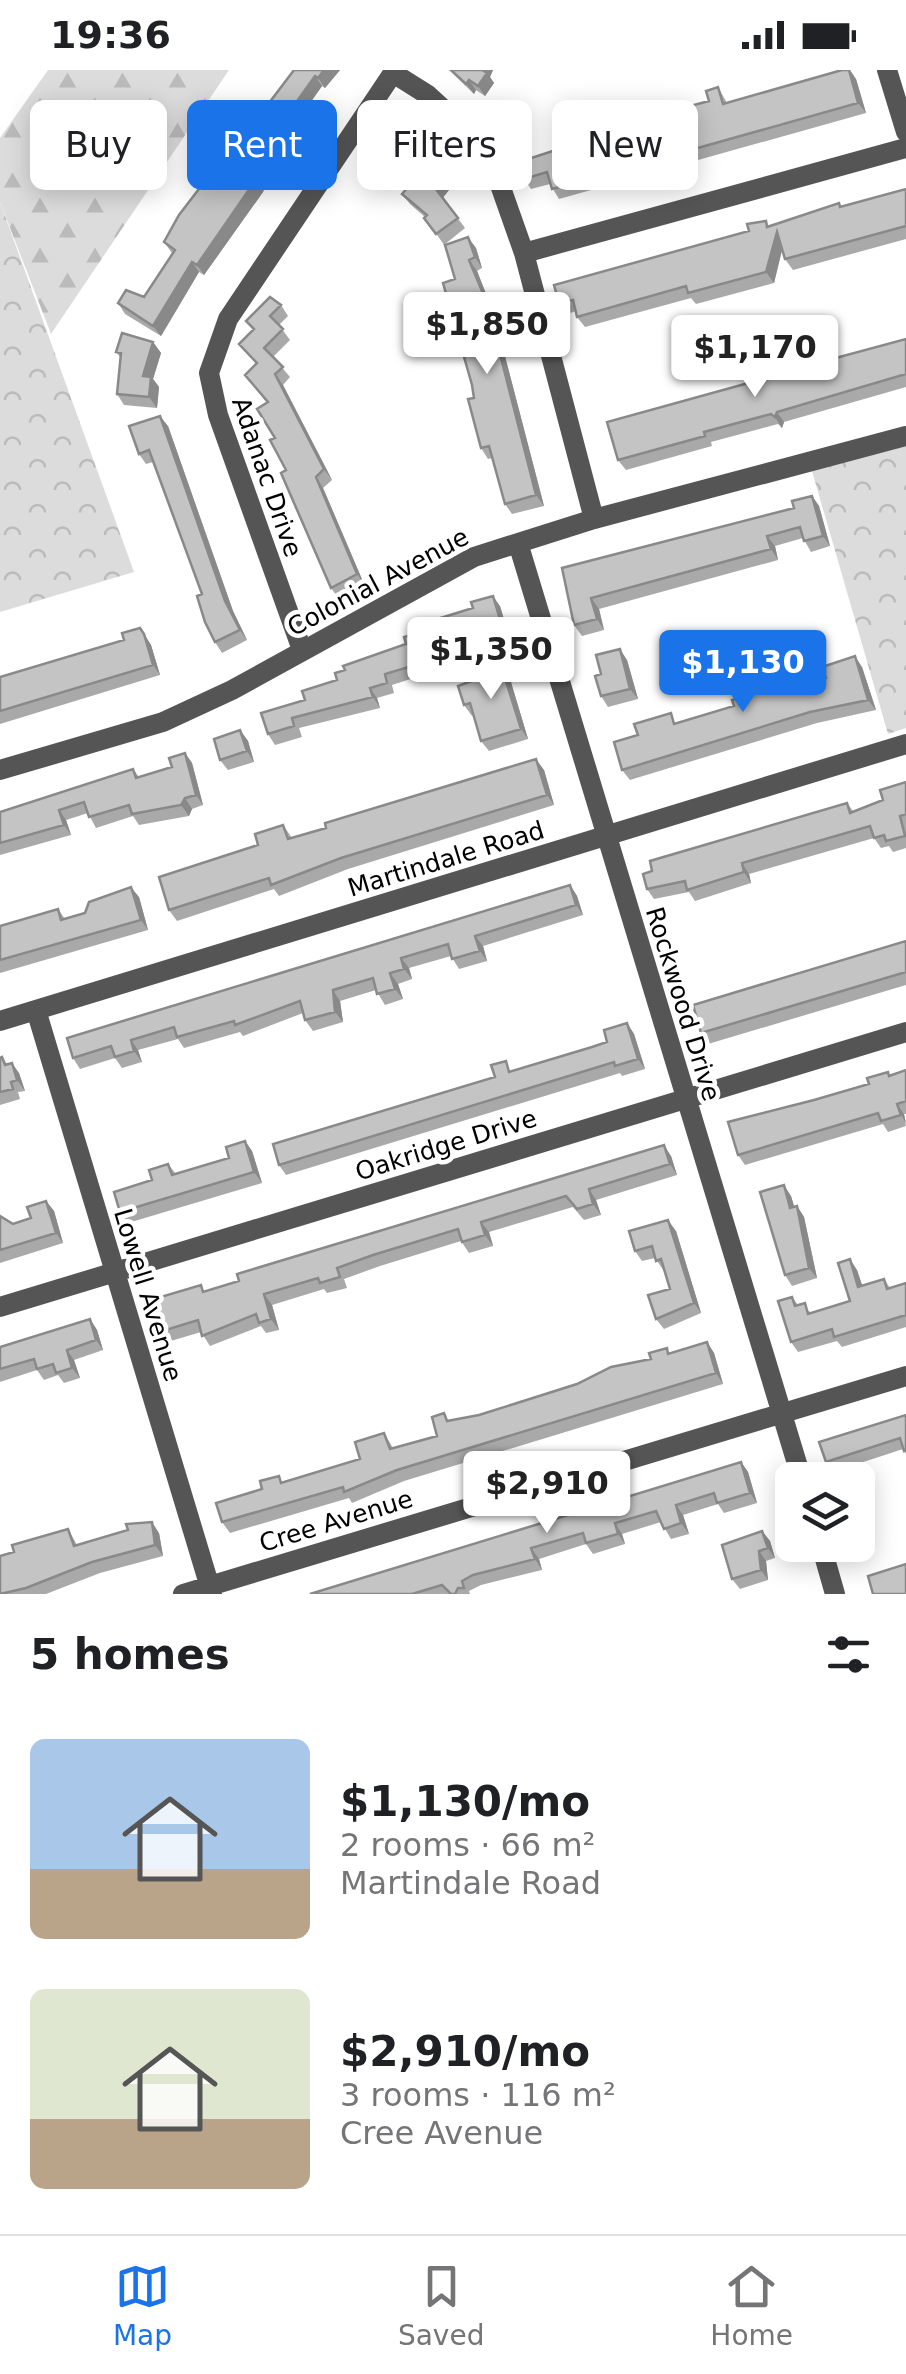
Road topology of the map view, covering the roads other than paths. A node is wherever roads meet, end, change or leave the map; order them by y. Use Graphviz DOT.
graph roads {
  1 [pos="888,70"];
  2 [pos="394,72"];
  3 [pos="906,132"];
  4 [pos="906,148"];
  5 [pos="524,253"];
  6 [pos="906,436"];
  7 [pos="594,518"];
  8 [pos="518,543"];
  9 [pos="302,650"];
  10 [pos="906,744"];
  11 [pos="0,770"];
  12 [pos="606,836"];
  13 [pos="36,1010"];
  14 [pos="0,1021"];
  15 [pos="906,1032"];
  16 [pos="685,1099"];
  17 [pos="114,1271"];
  18 [pos="0,1307"];
  19 [pos="906,1376"];
  20 [pos="782,1412"];
  21 [pos="797,1462"];
  22 [pos="826,1562"];
  23 [pos="211,1590"];
  24 [pos="183,1594"];
  25 [pos="835,1594"];
  1 -- 3 [label="street"];
  2 -- 5 [label="street"];
  2 -- 9 [label="street, Adanac Drive"];
  4 -- 5 [label="street"];
  5 -- 7 [label="street"];
  6 -- 7 [label="street, Colonial Avenue"];
  7 -- 8 [label="street, Colonial Avenue"];
  8 -- 9 [label="street, Colonial Avenue"];
  8 -- 12 [label="street, Rockwood Drive"];
  9 -- 11 [label="street, Colonial Avenue"];
  10 -- 12 [label="street, Martindale Road"];
  12 -- 13 [label="street, Martindale Road"];
  12 -- 16 [label="street, Rockwood Drive"];
  13 -- 14 [label="street, Martindale Road"];
  13 -- 17 [label="street, Lowell Avenue"];
  15 -- 16 [label="street, Oakridge Drive"];
  16 -- 17 [label="street, Oakridge Drive"];
  16 -- 20 [label="street, Rockwood Drive"];
  17 -- 18 [label="street, Oakridge Drive"];
  17 -- 23 [label="street, Lowell Avenue"];
  19 -- 20 [label="street, Cree Avenue"];
  20 -- 21 [label="street, Rockwood Drive"];
  20 -- 23 [label="street, Cree Avenue"];
  22 -- 25 [label="street"];
  23 -- 24 [label="street, Cree Avenue"];
}
